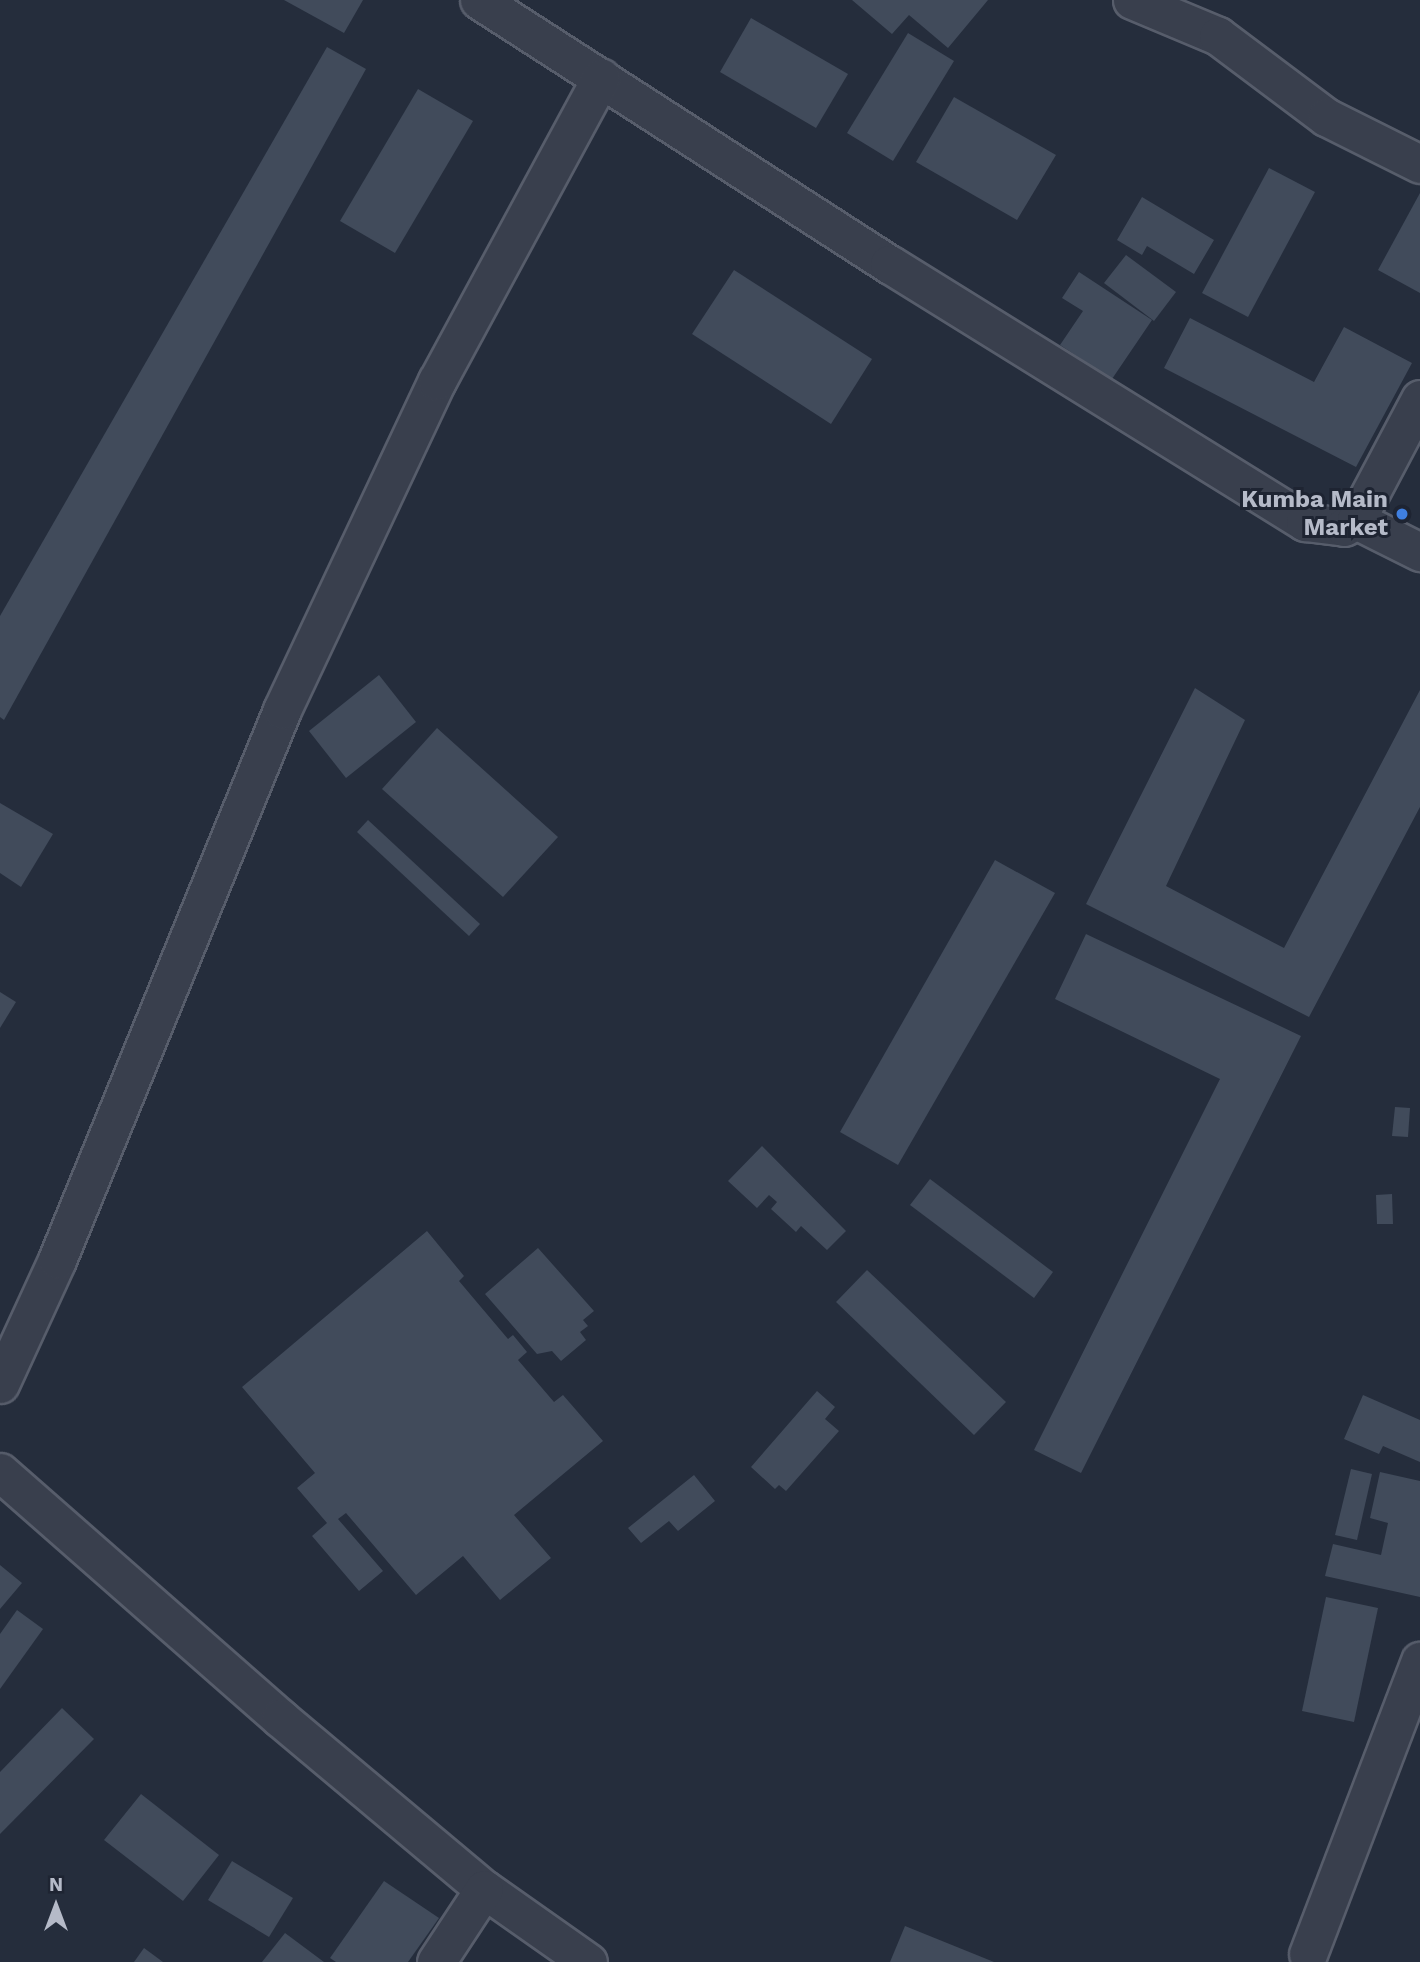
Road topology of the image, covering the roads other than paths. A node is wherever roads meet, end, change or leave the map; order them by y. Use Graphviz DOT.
graph roads {
  1 [pos="479,0"];
  2 [pos="1132,0"];
  3 [pos="601,78"];
  4 [pos="1420,164"];
  5 [pos="1420,400"];
  6 [pos="1356,520"];
  7 [pos="1420,552"];
  8 [pos="0,1384"];
  9 [pos="0,1472"];
  10 [pos="1420,1661"];
  11 [pos="484,1889"];
  12 [pos="1308,1954"];
  13 [pos="436,1962"];
  14 [pos="588,1962"];
  1 -- 3 [label="street"];
  2 -- 4 [label="street"];
  3 -- 6 [label="street"];
  3 -- 8 [label="street"];
  5 -- 6 [label="street"];
  6 -- 7 [label="street"];
  9 -- 11 [label="street"];
  10 -- 12 [label="street"];
  11 -- 13 [label="street"];
  11 -- 14 [label="street"];
}
